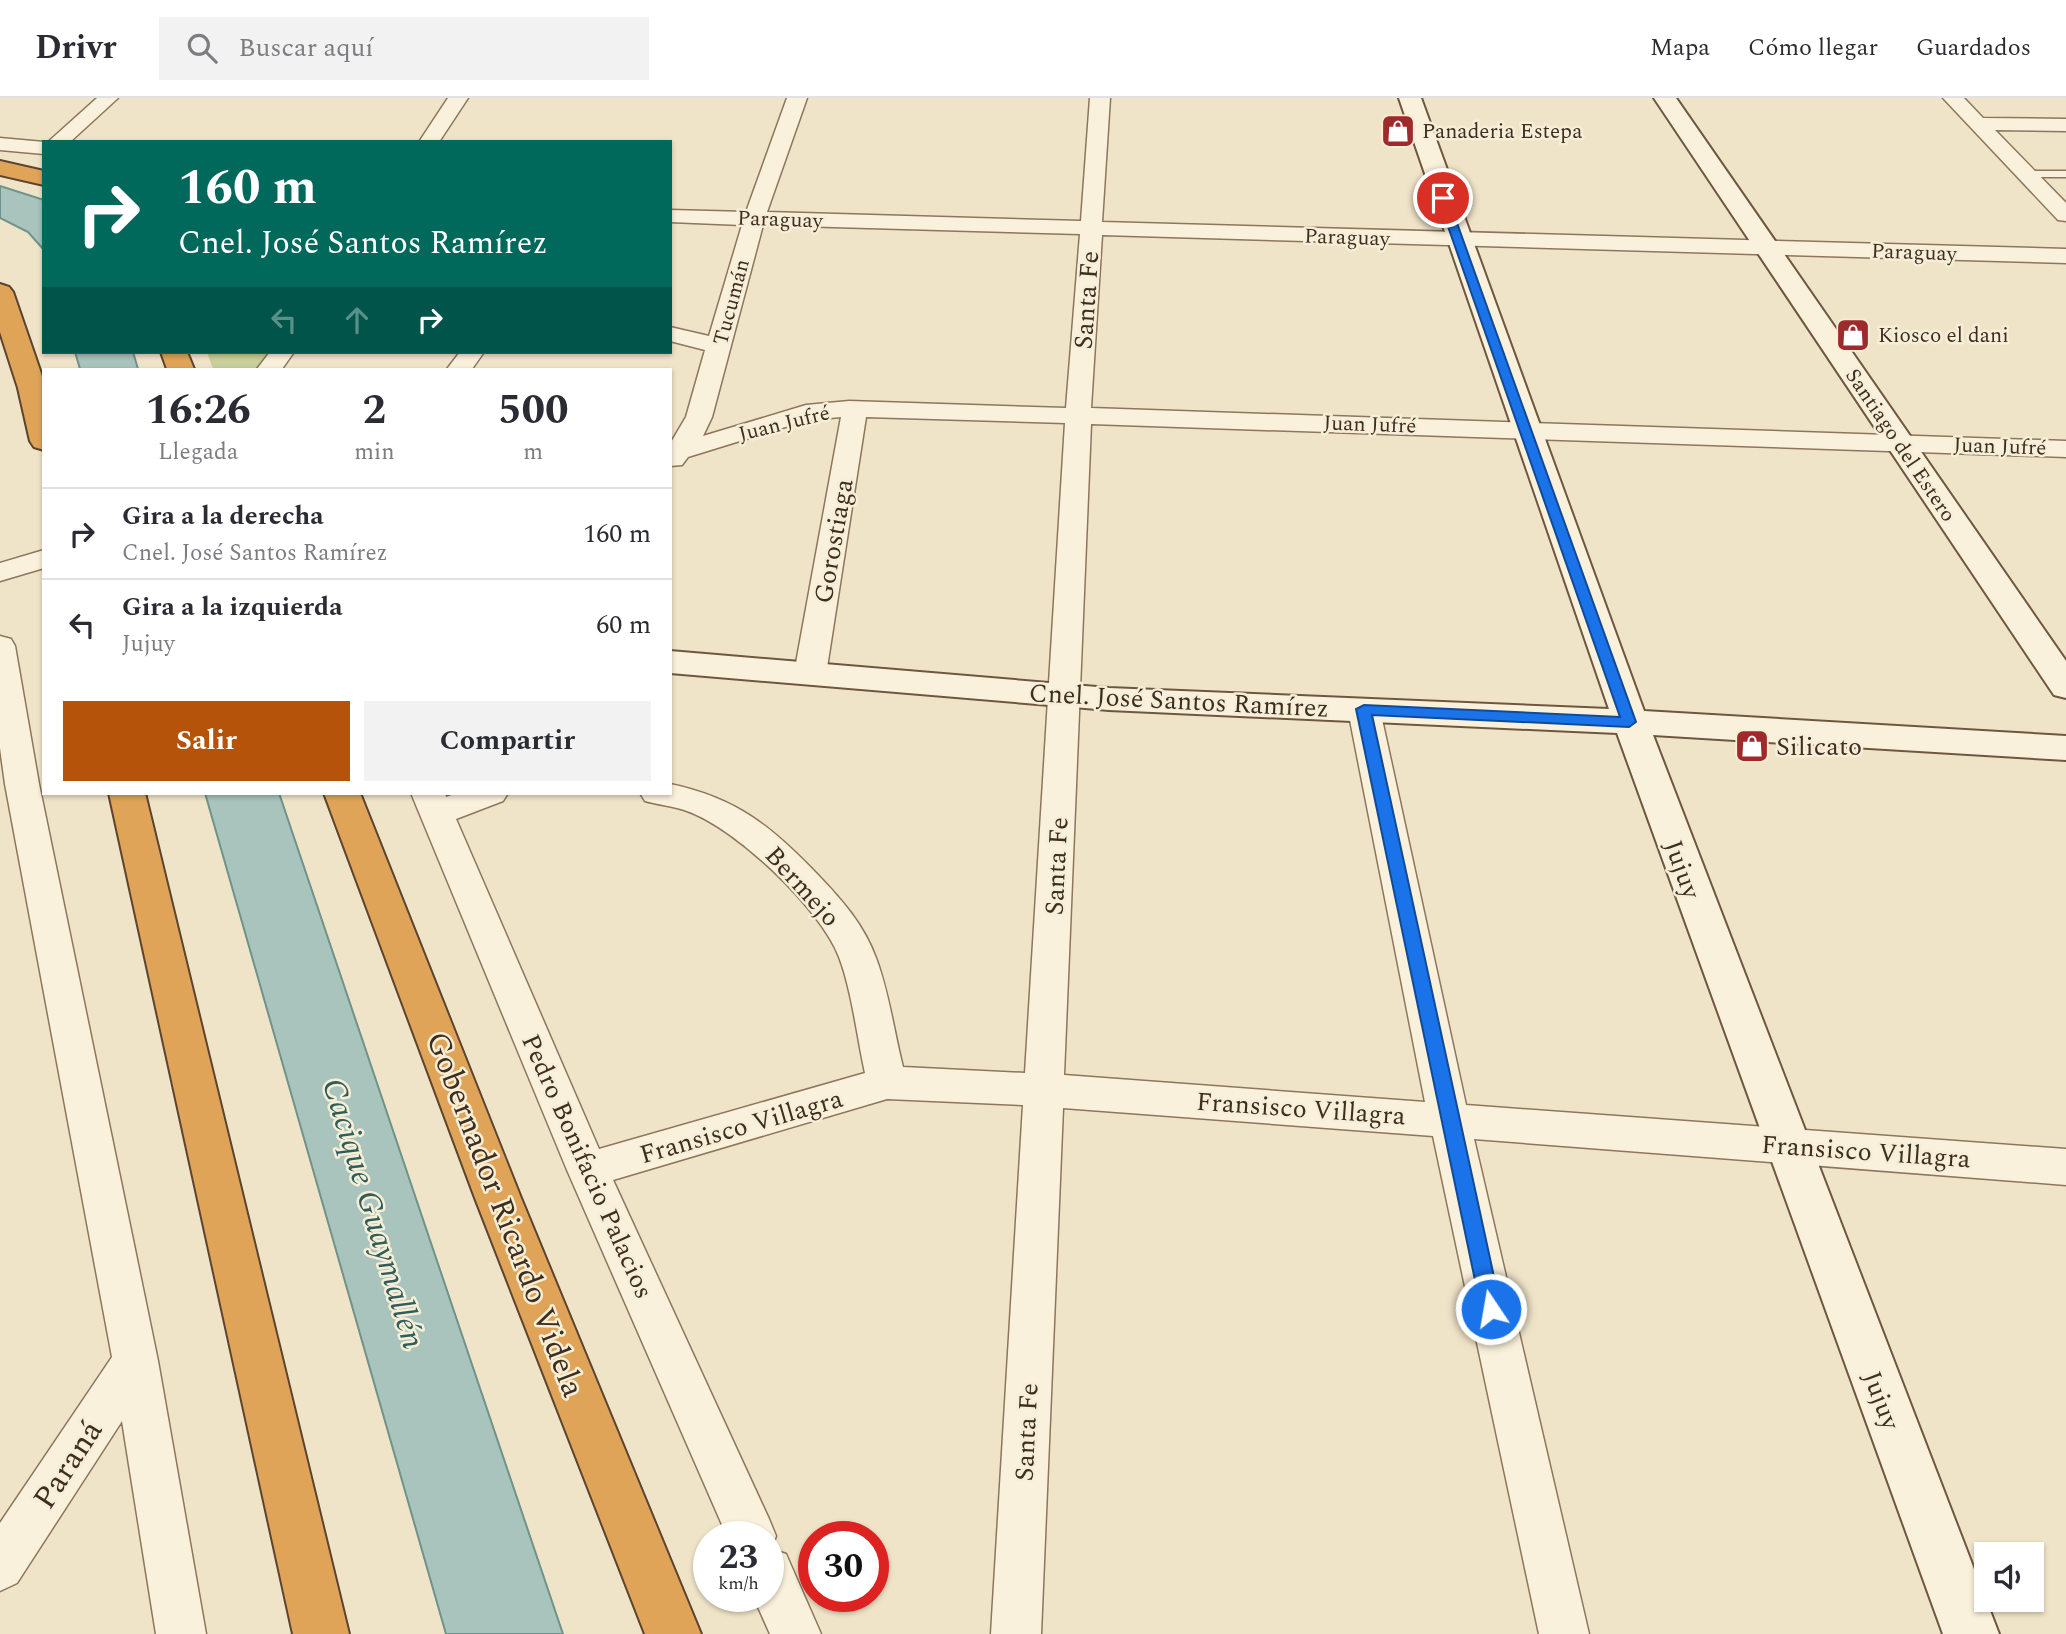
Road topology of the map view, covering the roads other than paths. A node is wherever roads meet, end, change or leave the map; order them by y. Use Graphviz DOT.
graph roads {
  1 [pos="108,98"];
  2 [pos="458,98"];
  3 [pos="797,98"];
  4 [pos="1100,98"];
  5 [pos="1410,98"];
  6 [pos="1665,98"];
  7 [pos="1953,98"];
  8 [pos="1978,124"];
  9 [pos="2066,125"];
  10 [pos="60,140"];
  11 [pos="430,140"];
  12 [pos="0,144"];
  13 [pos="42,150"];
  14 [pos="42,151"];
  15 [pos="8,169"];
  16 [pos="2025,174"];
  17 [pos="2066,174"];
  18 [pos="42,178"];
  19 [pos="2066,215"];
  20 [pos="672,216"];
  21 [pos="754,219"];
  22 [pos="1091,229"];
  23 [pos="1457,239"];
  24 [pos="1766,247"];
  25 [pos="2066,256"];
  26 [pos="0,292"];
  27 [pos="672,334"];
  28 [pos="719,346"];
  29 [pos="280,354"];
  30 [pos="470,354"];
  31 [pos="270,368"];
  32 [pos="460,368"];
  33 [pos="855,409"];
  34 [pos="1078,416"];
  35 [pos="1526,429"];
  36 [pos="42,432"];
  37 [pos="1900,443"];
  38 [pos="2066,449"];
  39 [pos="675,456"];
  40 [pos="42,560"];
  41 [pos="0,572"];
  42 [pos="0,646"];
  43 [pos="672,662"];
  44 [pos="810,674"];
  45 [pos="2066,687"];
  46 [pos="1065,695"];
  47 [pos="1364,709"];
  48 [pos="5,711"];
  49 [pos="1629,722"];
  50 [pos="2066,748"];
  51 [pos="11,787"];
  52 [pos="127,795"];
  53 [pos="343,795"];
  54 [pos="480,795"];
  55 [pos="667,795"];
  56 [pos="432,804"];
  57 [pos="887,1083"];
  58 [pos="1045,1090"];
  59 [pos="1449,1119"];
  60 [pos="1786,1146"];
  61 [pos="2066,1167"];
  62 [pos="588,1170"];
  63 [pos="135,1361"];
  64 [pos="745,1521"];
  65 [pos="0,1566"];
  66 [pos="784,1607"];
  67 [pos="181,1634"];
  68 [pos="321,1634"];
  69 [pos="673,1634"];
  70 [pos="796,1634"];
  71 [pos="1016,1634"];
  72 [pos="1564,1634"];
  73 [pos="1972,1634"];
  1 -- 10 [label="street"];
  2 -- 11 [label="street"];
  3 -- 21 [label="street, Tucumán"];
  4 -- 22 [label="street, Santa Fe"];
  5 -- 23 [label="street, Jujuy"];
  6 -- 24 [label="street, Santiago del Estero"];
  7 -- 8 [label="street"];
  8 -- 9 [label="street"];
  8 -- 16 [label="street"];
  12 -- 13 [label="street"];
  14 -- 15 [label="street"];
  15 -- 18 [label="highway"];
  16 -- 17 [label="lane"];
  16 -- 19 [label="street"];
  20 -- 21 [label="street, Paraguay"];
  21 -- 22 [label="street, Paraguay"];
  21 -- 28 [label="street, Tucumán"];
  22 -- 23 [label="street, Paraguay"];
  22 -- 34 [label="street, Santa Fe"];
  23 -- 24 [label="street, Paraguay"];
  23 -- 35 [label="street, Jujuy"];
  24 -- 25 [label="street, Paraguay"];
  24 -- 37 [label="street, Santiago del Estero"];
  26 -- 36 [label="highway"];
  27 -- 28 [label="street"];
  28 -- 39 [label="street, Tucumán"];
  29 -- 31 [label="street"];
  30 -- 32 [label="street"];
  33 -- 34 [label="street, Juan Jufré"];
  33 -- 39 [label="street, Juan Jufré"];
  33 -- 44 [label="street, Gorostiaga"];
  34 -- 35 [label="street, Juan Jufré"];
  34 -- 46 [label="street, Santa Fe"];
  35 -- 37 [label="street, Juan Jufré"];
  35 -- 49 [label="street, Jujuy"];
  37 -- 38 [label="street, Juan Jufré"];
  37 -- 45 [label="street, Santiago del Estero"];
  40 -- 41 [label="street"];
  42 -- 48 [label="street"];
  43 -- 44 [label="street, Cnel. José Santos Ramírez"];
  44 -- 46 [label="street, Cnel. José Santos Ramírez"];
  46 -- 47 [label="street, Cnel. José Santos Ramírez"];
  46 -- 58 [label="street, Santa Fe"];
  47 -- 49 [label="street, Cnel. José Santos Ramírez"];
  47 -- 59 [label="street"];
  48 -- 51 [label="street"];
  49 -- 50 [label="street, Cnel. José Santos Ramírez"];
  49 -- 60 [label="street, Jujuy"];
  51 -- 63 [label="street"];
  52 -- 68 [label="highway"];
  53 -- 69 [label="highway, Gobernador Ricardo Videla"];
  54 -- 56 [label="street"];
  55 -- 57 [label="street, Bermejo"];
  56 -- 62 [label="street, Pedro Bonifacio Palacios"];
  57 -- 58 [label="street, Fransisco Villagra"];
  57 -- 62 [label="street, Fransisco Villagra"];
  58 -- 59 [label="street, Fransisco Villagra"];
  58 -- 71 [label="street, Santa Fe"];
  59 -- 60 [label="street, Fransisco Villagra"];
  59 -- 72 [label="street"];
  60 -- 61 [label="street, Fransisco Villagra"];
  60 -- 73 [label="street, Jujuy"];
  62 -- 64 [label="street, Pedro Bonifacio Palacios"];
  63 -- 65 [label="street, Paraná"];
  63 -- 67 [label="street"];
  66 -- 70 [label="street"];
}
